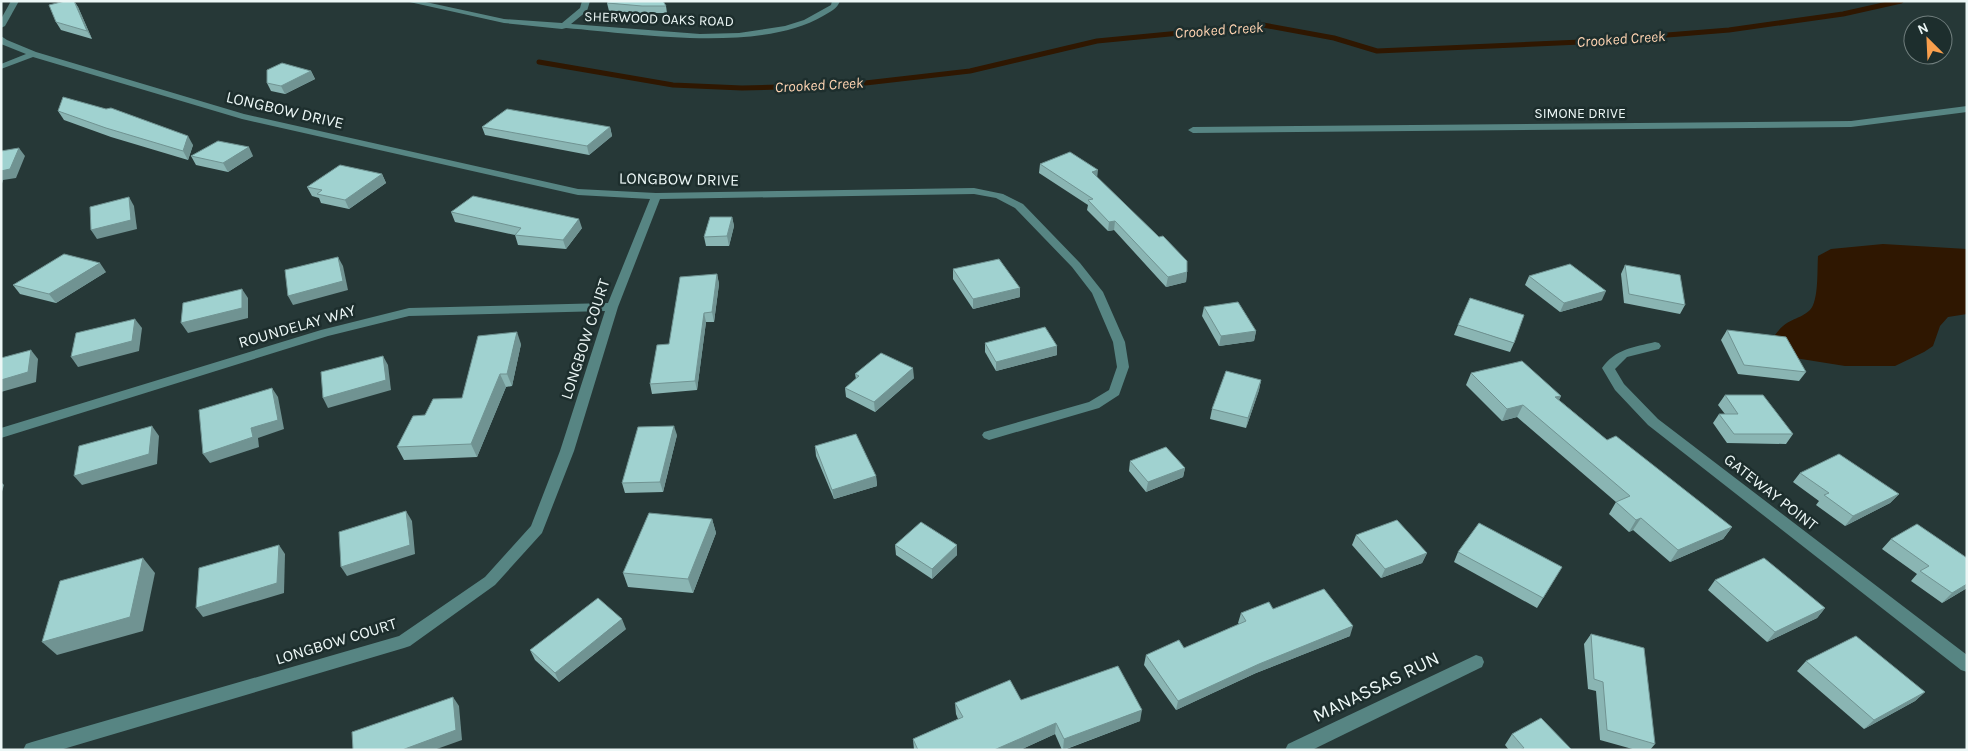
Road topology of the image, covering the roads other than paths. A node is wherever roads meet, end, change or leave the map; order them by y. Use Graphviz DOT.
graph roads {
  1 [pos="15,1"];
  2 [pos="409,1"];
  3 [pos="586,1"];
  4 [pos="836,1"];
  5 [pos="1,26"];
  6 [pos="562,27"];
  7 [pos="1,38"];
  8 [pos="33,54"];
  9 [pos="1,67"];
  10 [pos="1967,109"];
  11 [pos="1193,130"];
  12 [pos="656,196"];
  13 [pos="612,307"];
  14 [pos="1655,346"];
  15 [pos="1,433"];
  16 [pos="989,435"];
  17 [pos="1476,662"];
  18 [pos="1967,665"];
  19 [pos="32,750"];
  20 [pos="1294,750"];
  1 -- 5 [label="street"];
  2 -- 6 [label="street, SHERWOOD OAKS ROAD"];
  3 -- 6 [label="street"];
  4 -- 6 [label="street, SHERWOOD OAKS ROAD"];
  7 -- 8 [label="street, LONGBOW DRIVE"];
  8 -- 9 [label="street"];
  8 -- 12 [label="street, LONGBOW DRIVE"];
  10 -- 11 [label="street, SIMONE DRIVE"];
  12 -- 13 [label="street, LONGBOW COURT"];
  12 -- 16 [label="street, LONGBOW DRIVE"];
  13 -- 15 [label="street, ROUNDELAY WAY"];
  13 -- 19 [label="street, LONGBOW COURT"];
  14 -- 18 [label="street, GATEWAY POINT"];
  17 -- 20 [label="street, MANASSAS RUN"];
}
